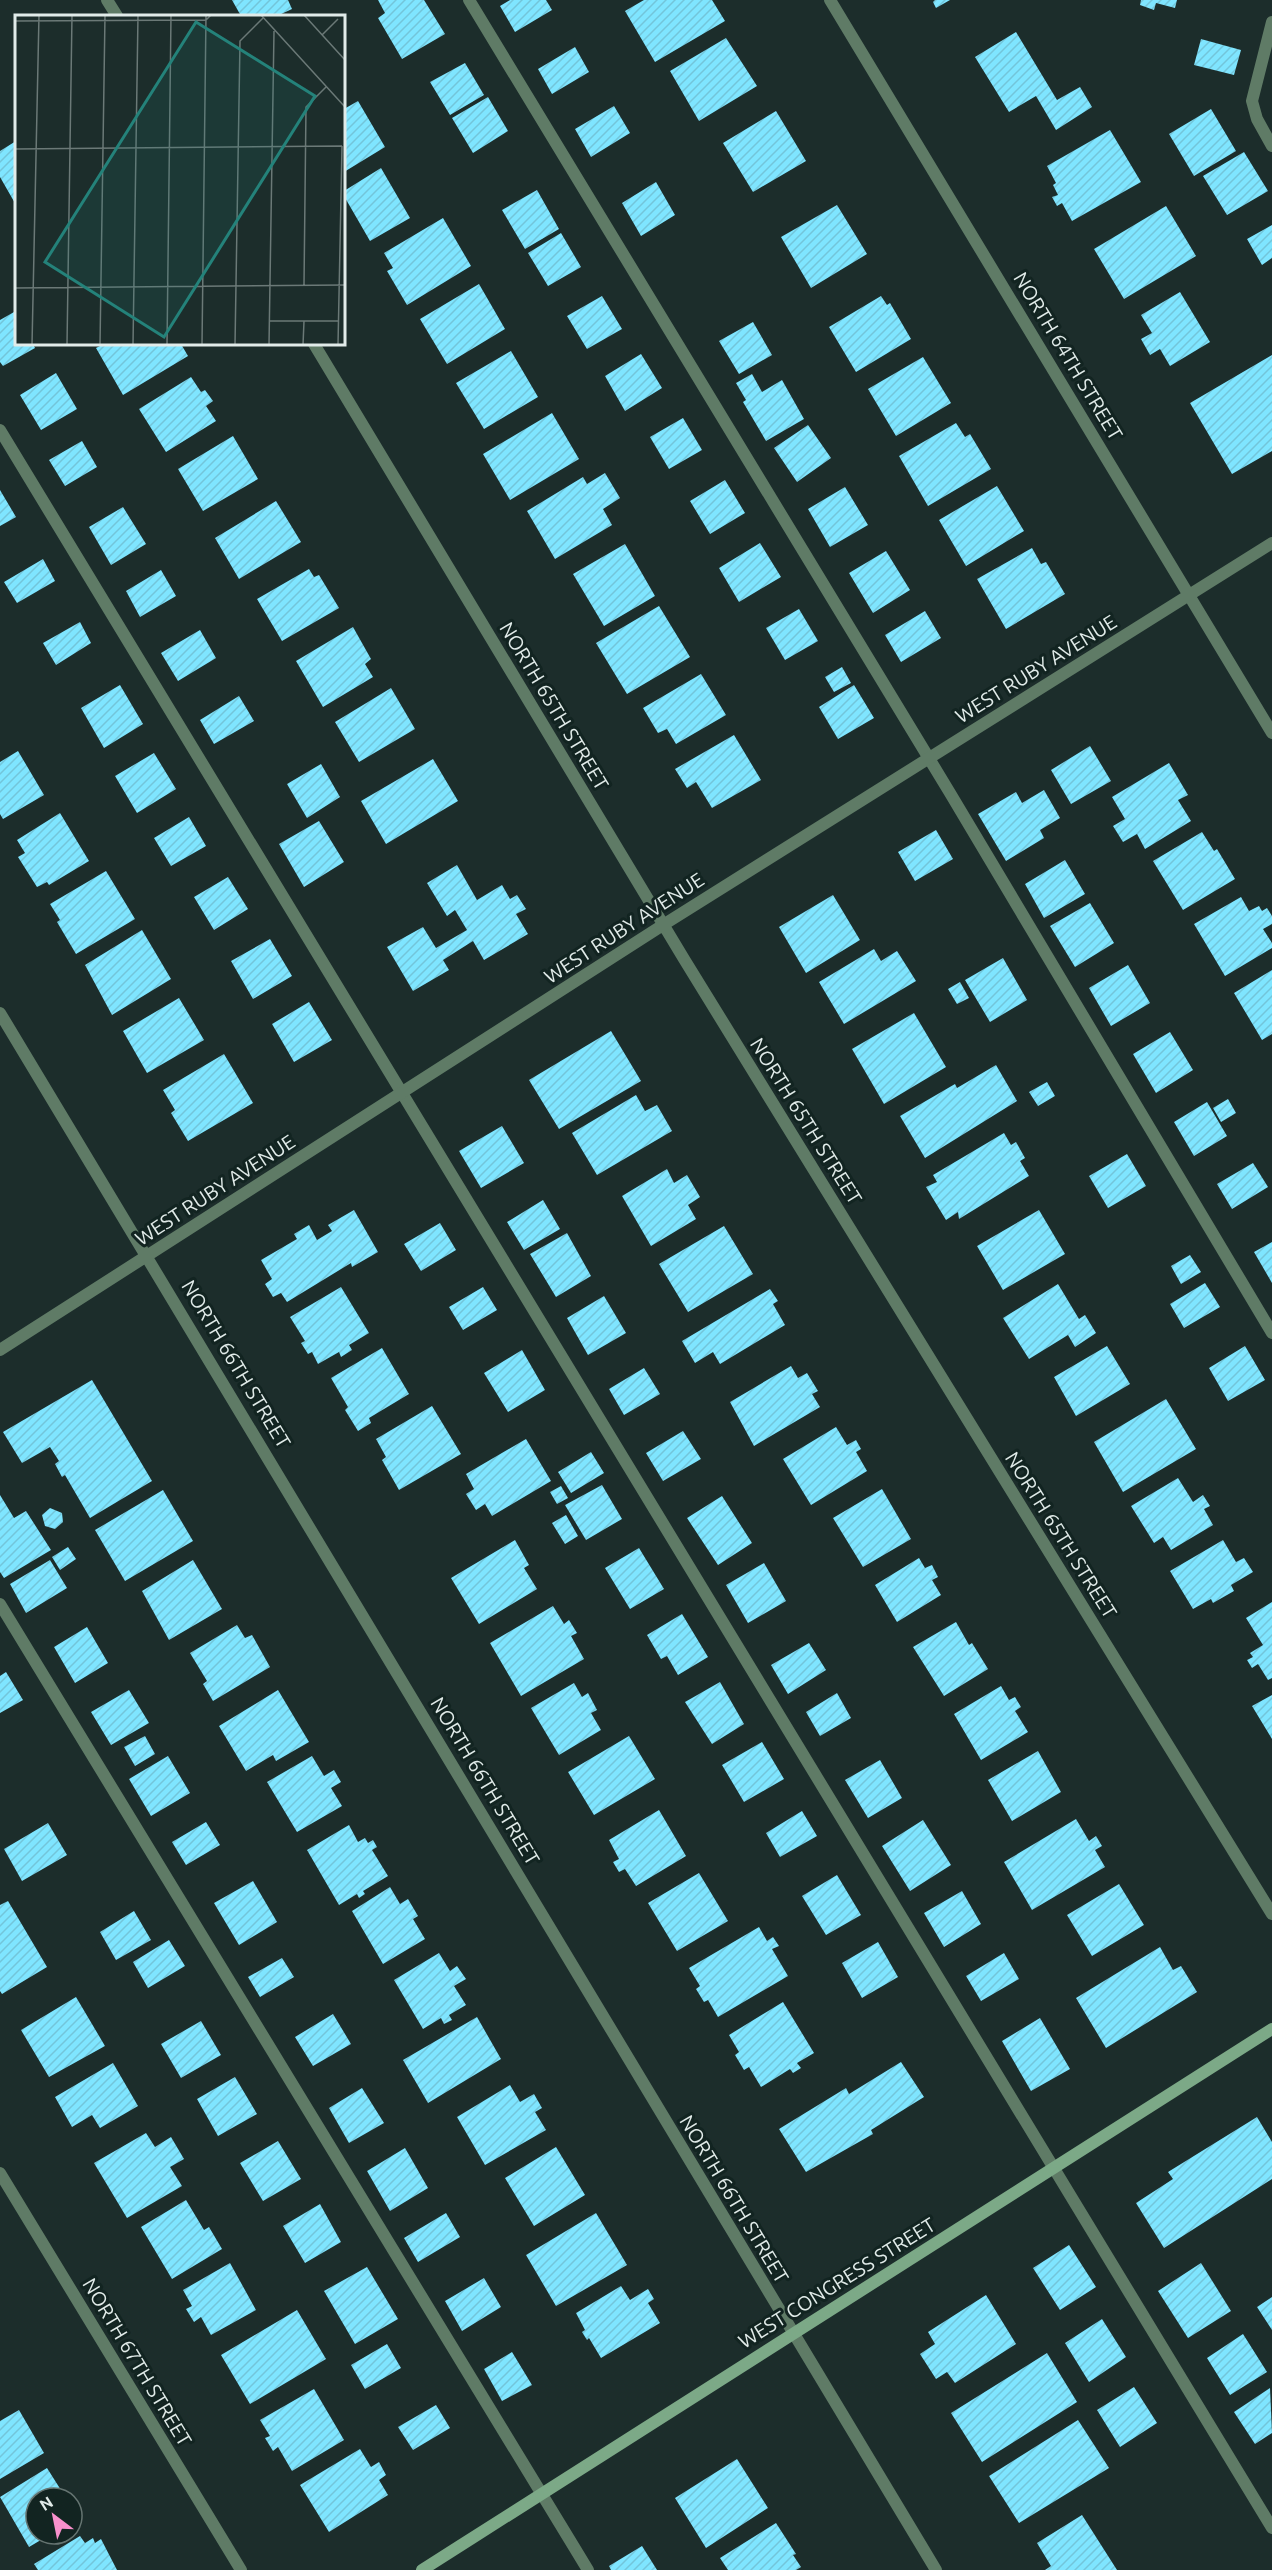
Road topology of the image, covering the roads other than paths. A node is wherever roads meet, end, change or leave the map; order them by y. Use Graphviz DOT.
graph roads {
  1 [pos="107,0"];
  2 [pos="469,0"];
  3 [pos="830,0"];
  4 [pos="116,15"];
  5 [pos="1272,22"];
  6 [pos="1272,146"];
  7 [pos="315,345"];
  8 [pos="0,430"];
  9 [pos="1272,543"];
  10 [pos="1189,595"];
  11 [pos="1272,733"];
  12 [pos="929,759"];
  13 [pos="663,925"];
  14 [pos="0,1013"];
  15 [pos="403,1093"];
  16 [pos="148,1256"];
  17 [pos="1272,1333"];
  18 [pos="0,1350"];
  19 [pos="0,1604"];
  20 [pos="1272,1914"];
  21 [pos="1272,2029"];
  22 [pos="1053,2169"];
  23 [pos="0,2173"];
  24 [pos="792,2335"];
  25 [pos="542,2493"];
  26 [pos="1272,2528"];
  27 [pos="241,2570"];
  28 [pos="422,2570"];
  29 [pos="588,2570"];
  30 [pos="936,2570"];
  1 -- 4 [label="street"];
  2 -- 12 [label="street"];
  3 -- 10 [label="street, NORTH 64TH STREET"];
  5 -- 6 [label="street"];
  7 -- 13 [label="street, NORTH 65TH STREET"];
  8 -- 15 [label="street"];
  9 -- 10 [label="street, WEST RUBY AVENUE"];
  10 -- 11 [label="street, NORTH 64TH STREET"];
  10 -- 12 [label="street, WEST RUBY AVENUE"];
  12 -- 13 [label="street, WEST RUBY AVENUE"];
  12 -- 17 [label="street"];
  13 -- 15 [label="street, WEST RUBY AVENUE"];
  13 -- 20 [label="street, NORTH 65TH STREET"];
  14 -- 16 [label="street, NORTH 66TH STREET"];
  15 -- 16 [label="street, WEST RUBY AVENUE"];
  15 -- 22 [label="street"];
  16 -- 18 [label="street, WEST RUBY AVENUE"];
  16 -- 24 [label="street, NORTH 66TH STREET"];
  19 -- 25 [label="street"];
  21 -- 22 [label="street, WEST CONGRESS STREET"];
  22 -- 24 [label="street, WEST CONGRESS STREET"];
  22 -- 26 [label="street"];
  23 -- 27 [label="street, NORTH 67TH STREET"];
  24 -- 25 [label="street, WEST CONGRESS STREET"];
  24 -- 30 [label="street, NORTH 66TH STREET"];
  25 -- 28 [label="street, WEST CONGRESS STREET"];
  25 -- 29 [label="street"];
}
